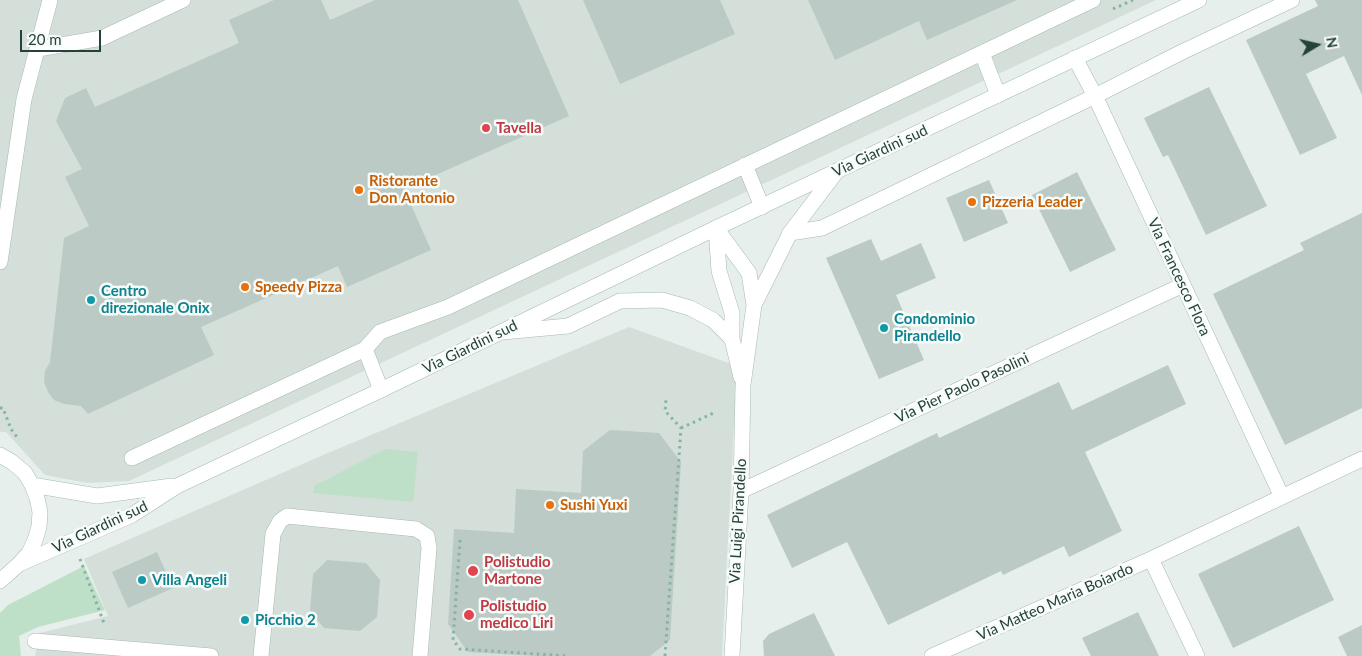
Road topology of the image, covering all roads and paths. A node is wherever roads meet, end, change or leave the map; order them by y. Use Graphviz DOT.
graph roads {
  1 [pos="50,0"];
  2 [pos="183,0"];
  3 [pos="1093,0"];
  4 [pos="1199,0"];
  5 [pos="1292,0"];
  6 [pos="1062,7"];
  7 [pos="38,49"];
  8 [pos="982,53"];
  9 [pos="1075,58"];
  10 [pos="998,95"];
  11 [pos="1095,96"];
  12 [pos="746,165"];
  13 [pos="837,171"];
  14 [pos="762,207"];
  15 [pos="716,228"];
  16 [pos="790,233"];
  17 [pos="0,262"];
  18 [pos="1183,285"];
  19 [pos="754,305"];
  20 [pos="502,332"];
  21 [pos="732,340"];
  22 [pos="365,349"];
  23 [pos="743,385"];
  24 [pos="381,390"];
  25 [pos="666,400"];
  26 [pos="716,412"];
  27 [pos="681,428"];
  28 [pos="0,445"];
  29 [pos="6,458"];
  30 [pos="132,458"];
  31 [pos="1362,459"];
  32 [pos="32,485"];
  33 [pos="177,486"];
  34 [pos="741,491"];
  35 [pos="1282,497"];
  36 [pos="460,540"];
  37 [pos="78,554"];
  38 [pos="1151,559"];
  39 [pos="19,564"];
  40 [pos="0,581"];
  41 [pos="35,641"];
  42 [pos="114,648"];
  43 [pos="211,656"];
  44 [pos="261,656"];
  45 [pos="420,656"];
  46 [pos="567,656"];
  47 [pos="667,656"];
  48 [pos="732,656"];
  49 [pos="932,656"];
  50 [pos="1197,656"];
  1 -- 7 [label="street"];
  2 -- 7 [label="street"];
  3 -- 6 [label="street"];
  4 -- 9 [label="street, Via Giardini sud"];
  5 -- 11 [label="street"];
  6 -- 8 [label="street"];
  7 -- 17 [label="street"];
  8 -- 10 [label="street"];
  8 -- 12 [label="street"];
  9 -- 10 [label="street, Via Giardini sud"];
  9 -- 11 [label="street, Via Francesco Flora"];
  10 -- 13 [label="street, Via Giardini sud"];
  11 -- 16 [label="street"];
  11 -- 18 [label="street, Via Francesco Flora"];
  12 -- 14 [label="street"];
  12 -- 22 [label="street"];
  13 -- 14 [label="street, Via Giardini sud"];
  13 -- 16 [label="street, Via Luigi Pirandello"];
  14 -- 15 [label="street, Via Giardini sud"];
  15 -- 19 [label="street, Via Luigi Pirandello"];
  15 -- 20 [label="street, Via Giardini sud"];
  15 -- 21 [label="street, Via Luigi Pirandello"];
  16 -- 19 [label="street, Via Luigi Pirandello"];
  18 -- 34 [label="street, Via Pier Paolo Pasolini"];
  18 -- 35 [label="street, Via Francesco Flora"];
  19 -- 23 [label="street, Via Luigi Pirandello"];
  20 -- 21 [label="street, Via Luigi Pirandello"];
  20 -- 24 [label="street, Via Giardini sud"];
  21 -- 23 [label="street, Via Luigi Pirandello"];
  22 -- 24 [label="street"];
  22 -- 30 [label="street"];
  23 -- 34 [label="street, Via Luigi Pirandello"];
  24 -- 33 [label="street, Via Giardini sud"];
  25 -- 27 [label="path"];
  26 -- 27 [label="path"];
  27 -- 47 [label="path"];
  28 -- 29 [label="street, Via Giardini sud"];
  29 -- 32 [label="street, Via Giardini sud"];
  31 -- 35 [label="street, Via Matteo Maria Boiardo"];
  32 -- 33 [label="street, Via Giardini sud"];
  32 -- 39 [label="street, Via Giardini sud"];
  33 -- 39 [label="street, Via Giardini sud"];
  34 -- 48 [label="street, Via Luigi Pirandello"];
  35 -- 38 [label="street, Via Matteo Maria Boiardo"];
  36 -- 46 [label="path"];
  37 -- 42 [label="path"];
  38 -- 49 [label="street, Via Matteo Maria Boiardo"];
  38 -- 50 [label="street, Via Matteo Maria Boiardo"];
  39 -- 40 [label="street, Via Giardini sud"];
  41 -- 42 [label="street"];
  42 -- 43 [label="street"];
  44 -- 45 [label="street"];
}
